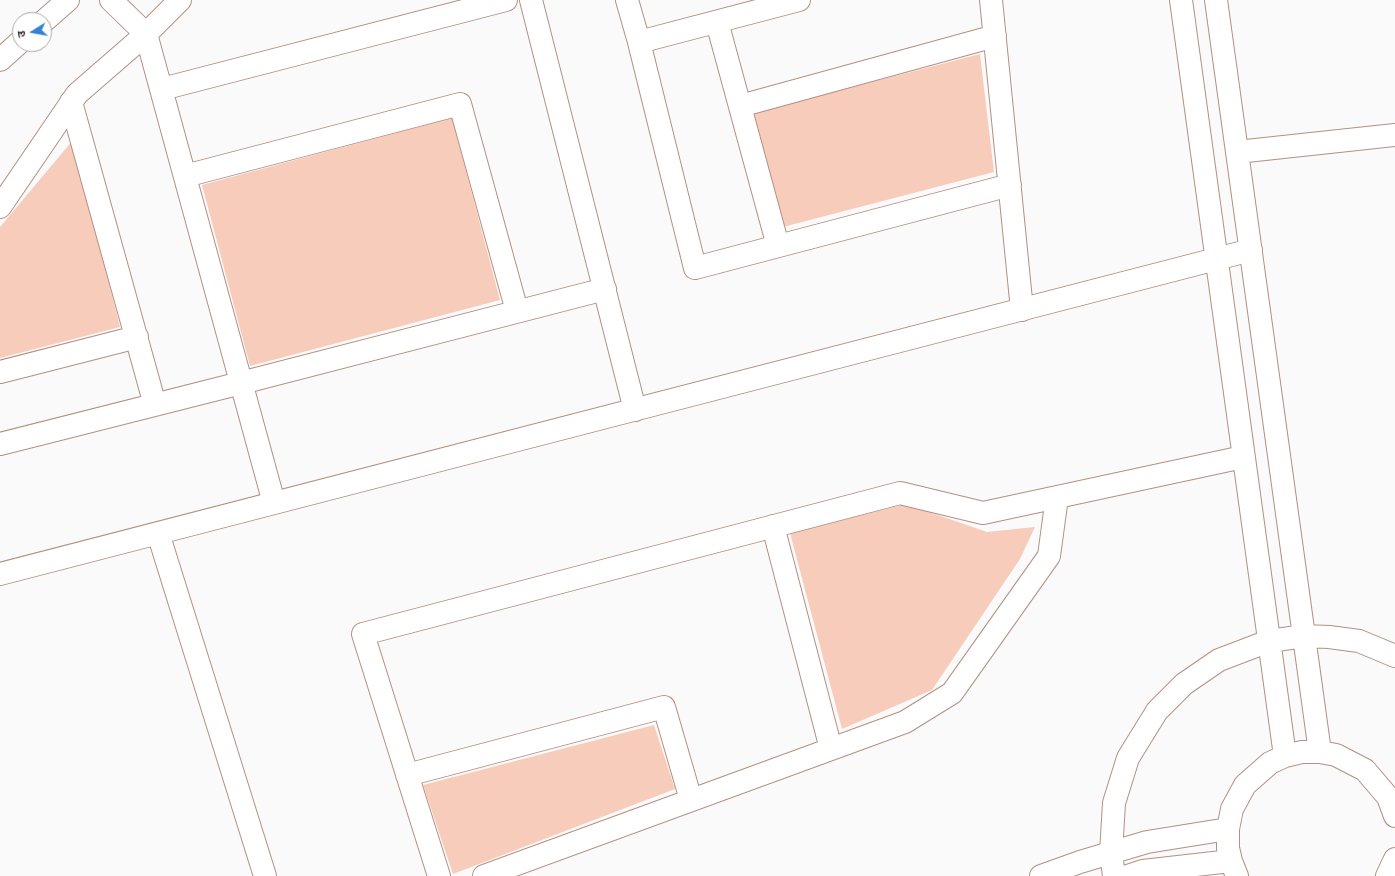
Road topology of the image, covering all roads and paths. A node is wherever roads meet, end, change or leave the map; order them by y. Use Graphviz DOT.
graph roads {
  1 [pos="68,0"];
  2 [pos="111,0"];
  3 [pos="180,0"];
  4 [pos="506,0"];
  5 [pos="531,0"];
  6 [pos="627,0"];
  7 [pos="799,0"];
  8 [pos="991,0"];
  9 [pos="1181,0"];
  10 [pos="1216,0"];
  11 [pos="439,8"];
  12 [pos="52,14"];
  13 [pos="717,22"];
  14 [pos="146,34"];
  15 [pos="995,36"];
  16 [pos="639,42"];
  17 [pos="12,49"];
  18 [pos="0,60"];
  19 [pos="162,89"];
  20 [pos="71,102"];
  21 [pos="740,106"];
  22 [pos="1395,135"];
  23 [pos="1237,152"];
  24 [pos="185,176"];
  25 [pos="1010,184"];
  26 [pos="0,207"];
  27 [pos="778,246"];
  28 [pos="1251,250"];
  29 [pos="1216,259"];
  30 [pos="604,289"];
  31 [pos="1022,310"];
  32 [pos="516,311"];
  33 [pos="137,337"];
  34 [pos="0,372"];
  35 [pos="242,383"];
  36 [pos="155,405"];
  37 [pos="635,410"];
  38 [pos="0,444"];
  39 [pos="1243,457"];
  40 [pos="1057,497"];
  41 [pos="274,503"];
  42 [pos="773,526"];
  43 [pos="158,533"];
  44 [pos="0,574"];
  45 [pos="1305,636"];
  46 [pos="1269,641"];
  47 [pos="1395,656"];
  48 [pos="831,748"];
  49 [pos="1320,752"];
  50 [pos="1285,756"];
  51 [pos="407,775"];
  52 [pos="690,800"];
  53 [pos="1395,816"];
  54 [pos="1228,829"];
  55 [pos="1111,853"];
  56 [pos="1395,859"];
  57 [pos="1234,869"];
  58 [pos="265,876"];
  59 [pos="439,876"];
  60 [pos="484,876"];
  61 [pos="1041,876"];
  62 [pos="1114,876"];
  63 [pos="1128,876"];
  64 [pos="1387,876"];
  1 -- 12 [label="street"];
  2 -- 14 [label="street"];
  3 -- 14 [label="street"];
  4 -- 11 [label="street"];
  5 -- 30 [label="street"];
  6 -- 16 [label="street"];
  7 -- 13 [label="street"];
  8 -- 15 [label="street"];
  9 -- 29 [label="street"];
  10 -- 23 [label="street"];
  11 -- 19 [label="street"];
  13 -- 16 [label="street"];
  13 -- 21 [label="street"];
  14 -- 19 [label="street"];
  14 -- 20 [label="street"];
  15 -- 21 [label="street"];
  15 -- 25 [label="street"];
  16 -- 27 [label="street"];
  17 -- 18 [label="street"];
  19 -- 24 [label="street"];
  20 -- 26 [label="street"];
  20 -- 33 [label="street"];
  21 -- 27 [label="street"];
  22 -- 23 [label="street"];
  23 -- 28 [label="street"];
  24 -- 32 [label="street"];
  24 -- 35 [label="street"];
  25 -- 27 [label="street"];
  25 -- 31 [label="street"];
  28 -- 29 [label="street"];
  28 -- 45 [label="street"];
  29 -- 31 [label="street"];
  29 -- 39 [label="street"];
  30 -- 32 [label="street"];
  30 -- 37 [label="street"];
  31 -- 37 [label="street"];
  32 -- 35 [label="street"];
  33 -- 34 [label="street"];
  33 -- 36 [label="street"];
  35 -- 36 [label="street"];
  35 -- 41 [label="street"];
  36 -- 38 [label="street"];
  37 -- 41 [label="street"];
  39 -- 40 [label="street"];
  39 -- 46 [label="street"];
  40 -- 42 [label="street"];
  40 -- 48 [label="street"];
  41 -- 43 [label="street"];
  42 -- 48 [label="street"];
  42 -- 51 [label="street"];
  43 -- 44 [label="street"];
  43 -- 58 [label="street"];
  45 -- 46 [label="street"];
  45 -- 47 [label="street"];
  45 -- 49 [label="street"];
  46 -- 50 [label="street"];
  46 -- 55 [label="street"];
  48 -- 52 [label="street"];
  49 -- 50 [label="street"];
  49 -- 53 [label="street"];
  50 -- 54 [label="street"];
  51 -- 52 [label="street"];
  51 -- 59 [label="street"];
  52 -- 60 [label="street"];
  54 -- 55 [label="street"];
  54 -- 57 [label="street"];
  55 -- 61 [label="street"];
  55 -- 62 [label="street"];
  56 -- 64 [label="street"];
  57 -- 63 [label="street"];
}
